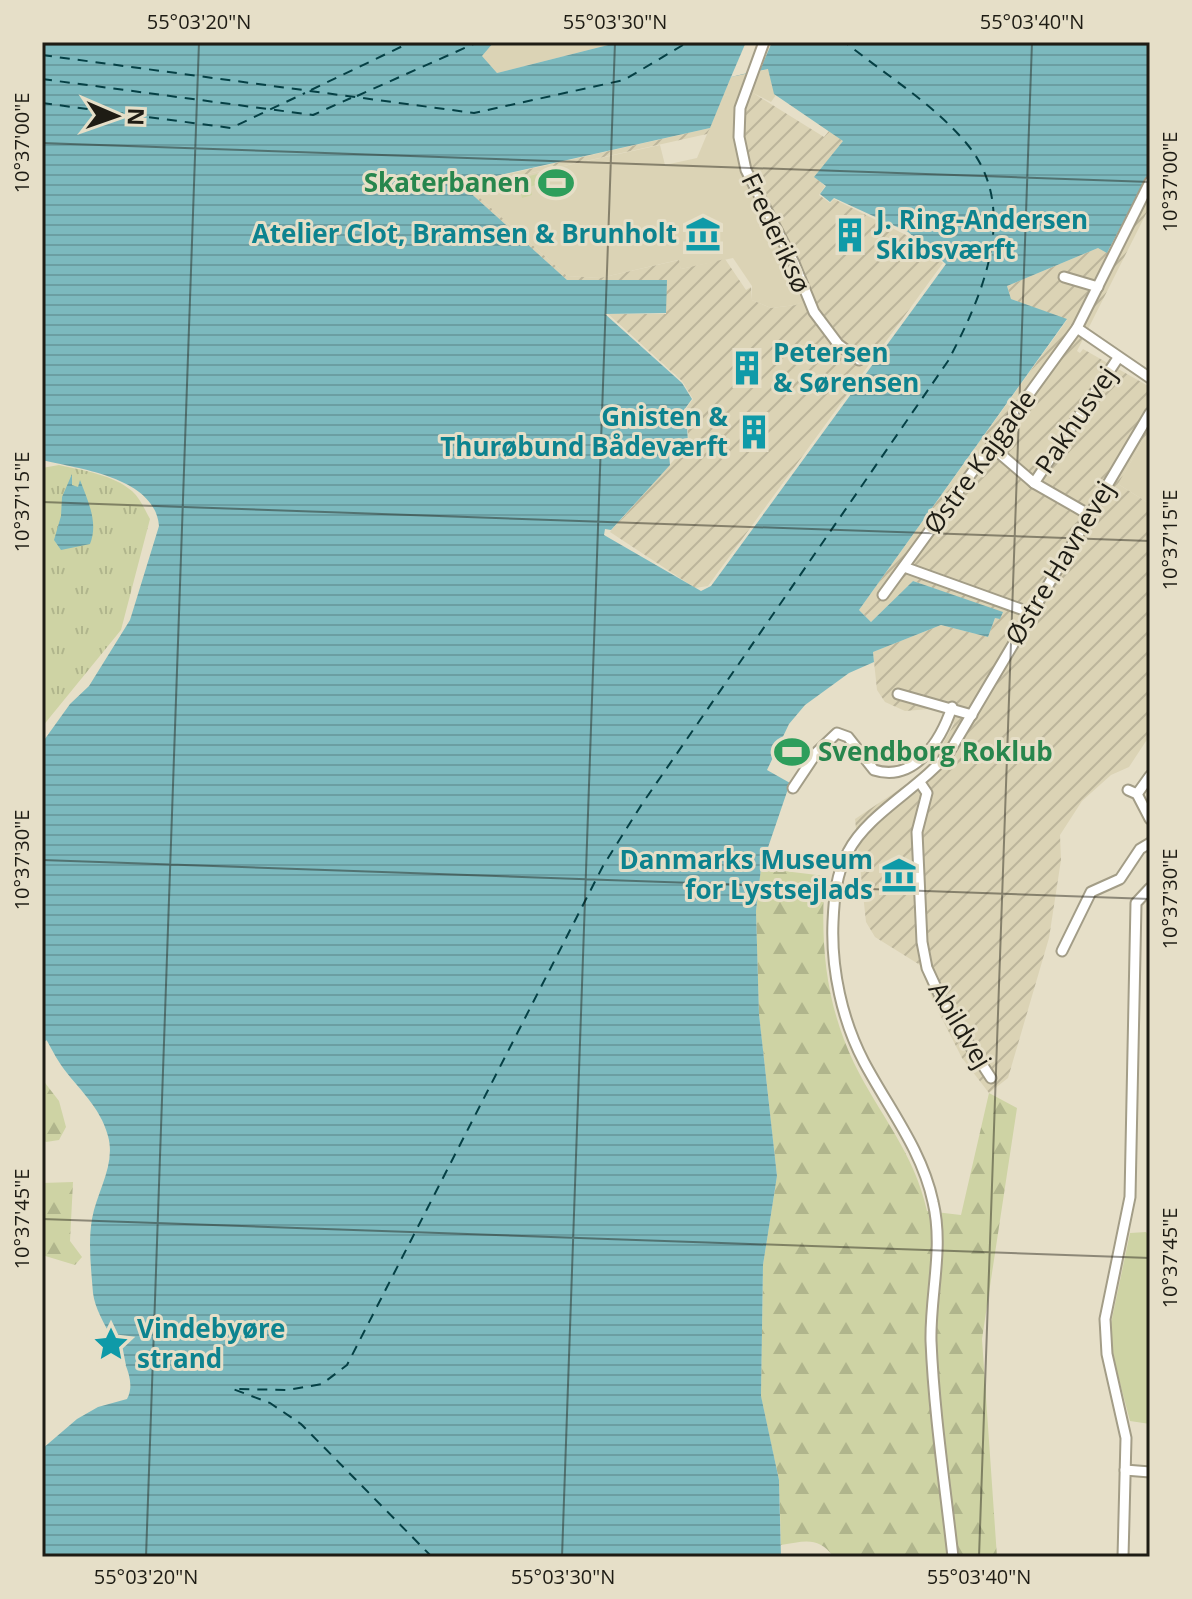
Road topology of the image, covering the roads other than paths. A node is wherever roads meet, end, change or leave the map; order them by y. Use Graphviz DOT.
graph roads {
  1 [pos="764,42"];
  2 [pos="1150,182"];
  3 [pos="1064,277"];
  4 [pos="1098,287"];
  5 [pos="1077,328"];
  6 [pos="1118,358"];
  7 [pos="859,360"];
  8 [pos="1150,378"];
  9 [pos="1150,413"];
  10 [pos="991,446"];
  11 [pos="1034,483"];
  12 [pos="1088,514"];
  13 [pos="904,567"];
  14 [pos="883,595"];
  15 [pos="1029,612"];
  16 [pos="898,694"];
  17 [pos="952,707"];
  18 [pos="972,715"];
  19 [pos="1150,776"];
  20 [pos="921,784"];
  21 [pos="793,788"];
  22 [pos="1150,819"];
  23 [pos="1150,843"];
  24 [pos="1150,888"];
  25 [pos="1062,951"];
  26 [pos="991,1078"];
  27 [pos="1125,1470"];
  28 [pos="1150,1472"];
  29 [pos="953,1557"];
  30 [pos="1123,1557"];
  1 -- 7 [label="street, Frederiksø"];
  2 -- 4 [label="street, Østre Kajgade"];
  3 -- 4 [label="street"];
  4 -- 5 [label="street, Østre Kajgade"];
  5 -- 6 [label="street"];
  5 -- 10 [label="street, Østre Kajgade"];
  6 -- 8 [label="street"];
  6 -- 11 [label="street, Pakhusvej"];
  9 -- 12 [label="street, Østre Havnevej"];
  10 -- 11 [label="street"];
  10 -- 13 [label="street, Østre Kajgade"];
  11 -- 12 [label="street"];
  12 -- 15 [label="street, Østre Havnevej"];
  13 -- 14 [label="street, Østre Kajgade"];
  13 -- 15 [label="street"];
  15 -- 18 [label="street, Østre Havnevej"];
  16 -- 17 [label="street"];
  17 -- 18 [label="street"];
  17 -- 21 [label="street"];
  18 -- 20 [label="street, Østre Havnevej"];
  19 -- 22 [label="street"];
  20 -- 26 [label="street, Abildvej"];
  20 -- 29 [label="street, Østre Havnevej"];
  23 -- 25 [label="street"];
  24 -- 27 [label="street"];
  27 -- 28 [label="street"];
  27 -- 30 [label="street"];
}
